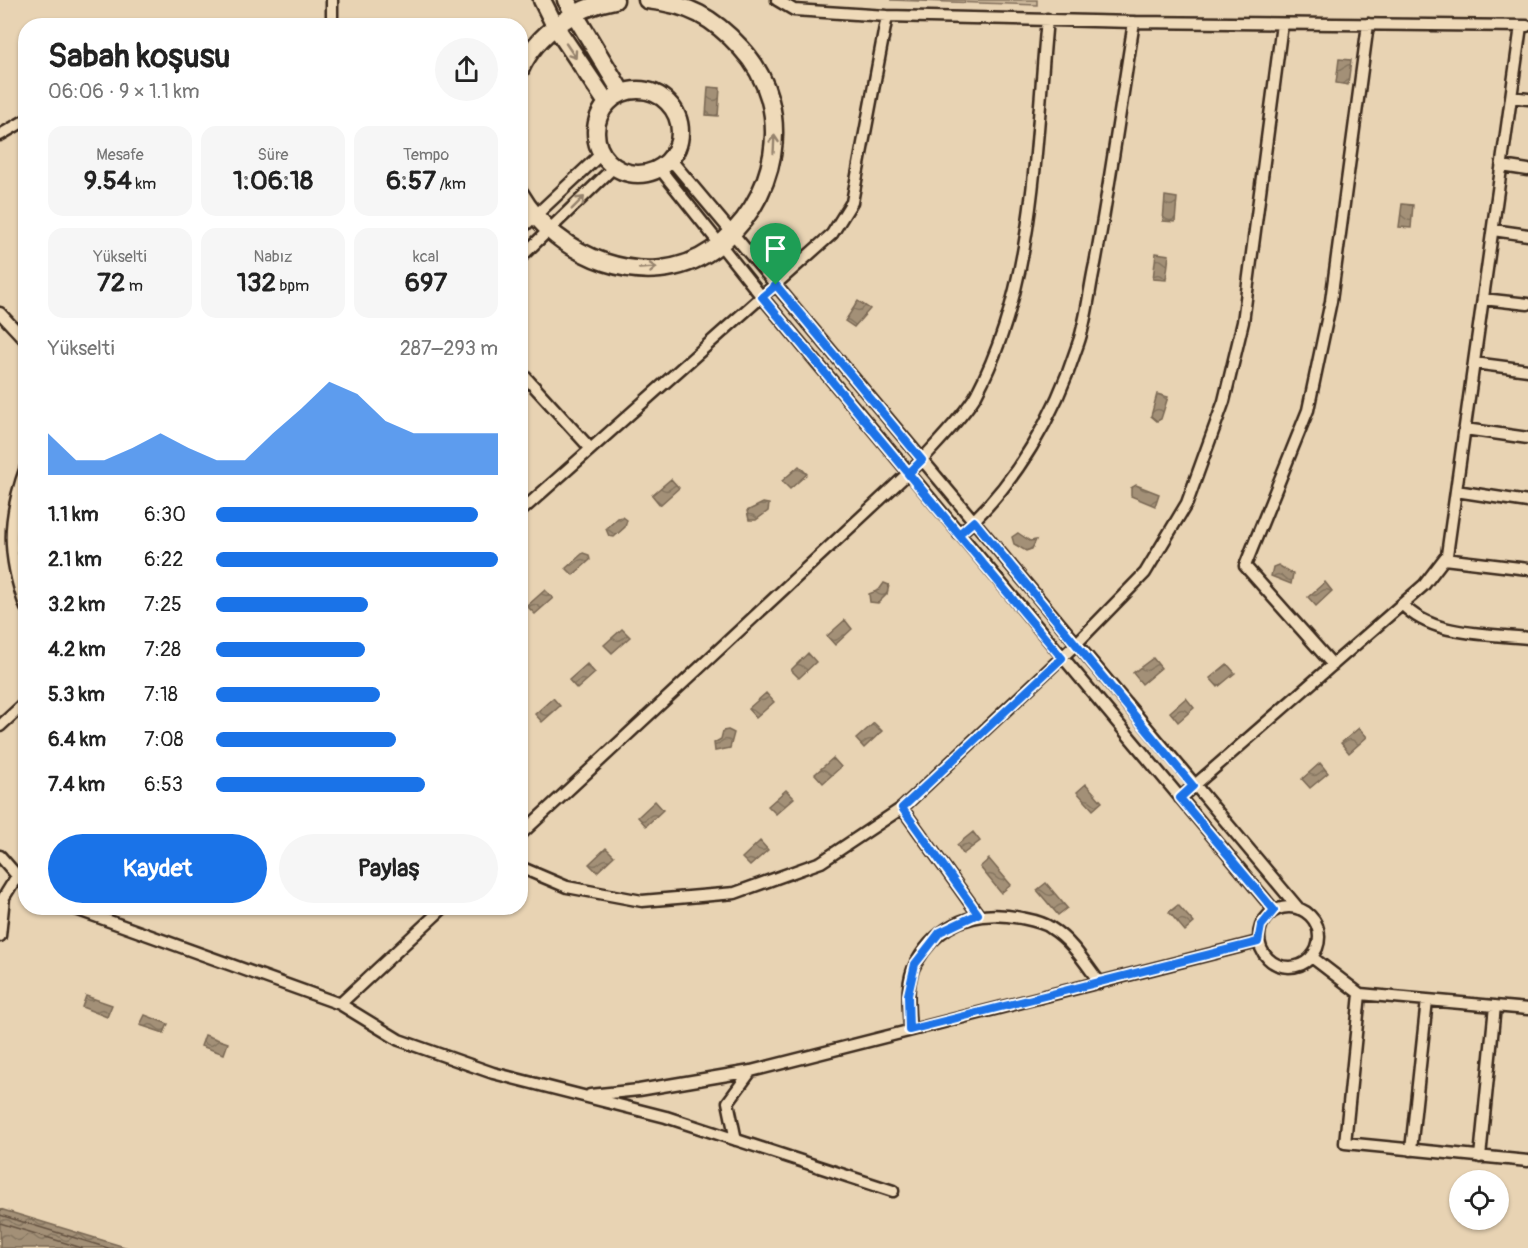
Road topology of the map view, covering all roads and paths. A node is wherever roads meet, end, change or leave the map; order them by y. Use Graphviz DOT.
graph roads {
  1 [pos="332,0"];
  2 [pos="542,0"];
  3 [pos="566,0"];
  4 [pos="615,0"];
  5 [pos="647,0"];
  6 [pos="777,0"];
  7 [pos="574,15"];
  8 [pos="887,16"];
  9 [pos="332,18"];
  10 [pos="1047,19"];
  11 [pos="1134,22"];
  12 [pos="1282,24"];
  13 [pos="1368,24"];
  14 [pos="555,26"];
  15 [pos="1525,26"];
  16 [pos="528,58"];
  17 [pos="622,93"];
  18 [pos="1511,97"];
  19 [pos="1528,99"];
  20 [pos="607,103"];
  21 [pos="18,125"];
  22 [pos="0,135"];
  23 [pos="601,154"];
  24 [pos="665,165"];
  25 [pos="1502,166"];
  26 [pos="614,167"];
  27 [pos="1528,170"];
  28 [pos="528,206"];
  29 [pos="535,216"];
  30 [pos="528,223"];
  31 [pos="550,230"];
  32 [pos="1493,230"];
  33 [pos="1528,235"];
  34 [pos="726,238"];
  35 [pos="528,251"];
  36 [pos="776,285"];
  37 [pos="762,297"];
  38 [pos="1483,299"];
  39 [pos="1528,304"];
  40 [pos="0,313"];
  41 [pos="18,332"];
  42 [pos="1474,363"];
  43 [pos="1528,370"];
  44 [pos="528,380"];
  45 [pos="1464,429"];
  46 [pos="1528,438"];
  47 [pos="590,448"];
  48 [pos="922,460"];
  49 [pos="908,474"];
  50 [pos="18,488"];
  51 [pos="1456,491"];
  52 [pos="1528,502"];
  53 [pos="528,505"];
  54 [pos="974,521"];
  55 [pos="959,534"];
  56 [pos="1444,559"];
  57 [pos="1528,569"];
  58 [pos="18,581"];
  59 [pos="1402,604"];
  60 [pos="1528,638"];
  61 [pos="1075,645"];
  62 [pos="1062,658"];
  63 [pos="1333,665"];
  64 [pos="18,709"];
  65 [pos="0,726"];
  66 [pos="1193,786"];
  67 [pos="1180,798"];
  68 [pos="902,808"];
  69 [pos="528,828"];
  70 [pos="0,856"];
  71 [pos="528,870"];
  72 [pos="17,876"];
  73 [pos="1299,909"];
  74 [pos="1274,910"];
  75 [pos="978,914"];
  76 [pos="92,915"];
  77 [pos="435,915"];
  78 [pos="0,936"];
  79 [pos="1258,942"];
  80 [pos="1313,958"];
  81 [pos="1100,982"];
  82 [pos="1360,994"];
  83 [pos="1427,1000"];
  84 [pos="340,1004"];
  85 [pos="1495,1006"];
  86 [pos="1528,1009"];
  87 [pos="909,1030"];
  88 [pos="750,1071"];
  89 [pos="583,1096"];
  90 [pos="736,1140"];
  91 [pos="1411,1150"];
  92 [pos="1480,1157"];
  93 [pos="1528,1161"];
  94 [pos="893,1191"];
  1 -- 9 [label="street"];
  2 -- 14 [label="street"];
  3 -- 7 [label="street"];
  4 -- 7 [label="street"];
  34 -- 5 [label="street, one-way"];
  6 -- 8 [label="street"];
  7 -- 14 [label="street"];
  7 -- 17 [label="street"];
  8 -- 10 [label="street"];
  8 -- 36 [label="street"];
  10 -- 11 [label="street"];
  10 -- 48 [label="street"];
  11 -- 12 [label="street"];
  11 -- 54 [label="street"];
  12 -- 13 [label="street"];
  12 -- 61 [label="street"];
  13 -- 15 [label="street"];
  13 -- 63 [label="street"];
  14 -- 16 [label="street"];
  14 -- 20 [label="street, one-way"];
  15 -- 18 [label="street"];
  17 -- 20 [label="street"];
  17 -- 24 [label="street"];
  18 -- 19 [label="street"];
  18 -- 25 [label="street"];
  20 -- 23 [label="street"];
  21 -- 22 [label="street"];
  23 -- 26 [label="street"];
  23 -- 29 [label="street"];
  24 -- 26 [label="street"];
  24 -- 34 [label="street"];
  24 -- 34 [label="street"];
  25 -- 27 [label="street"];
  25 -- 32 [label="street"];
  31 -- 26 [label="street, one-way"];
  28 -- 29 [label="street"];
  29 -- 30 [label="street"];
  29 -- 31 [label="street"];
  31 -- 34 [label="street, one-way"];
  31 -- 35 [label="street"];
  32 -- 33 [label="street"];
  32 -- 38 [label="street"];
  34 -- 36 [label="street"];
  34 -- 37 [label="street"];
  36 -- 37 [label="street"];
  36 -- 48 [label="street"];
  37 -- 47 [label="street"];
  37 -- 49 [label="street"];
  38 -- 39 [label="street"];
  38 -- 42 [label="street"];
  40 -- 41 [label="street"];
  42 -- 43 [label="street"];
  42 -- 45 [label="street"];
  44 -- 47 [label="street"];
  45 -- 46 [label="street"];
  45 -- 51 [label="street"];
  47 -- 53 [label="street"];
  48 -- 49 [label="street"];
  48 -- 54 [label="street"];
  49 -- 55 [label="street"];
  49 -- 69 [label="street"];
  50 -- 58 [label="street"];
  51 -- 52 [label="street"];
  51 -- 56 [label="street"];
  54 -- 55 [label="street"];
  54 -- 61 [label="street"];
  55 -- 62 [label="street"];
  56 -- 57 [label="street"];
  56 -- 59 [label="street"];
  59 -- 60 [label="street"];
  59 -- 63 [label="street"];
  61 -- 62 [label="street"];
  61 -- 66 [label="street"];
  62 -- 67 [label="street"];
  62 -- 68 [label="street"];
  63 -- 66 [label="street"];
  64 -- 65 [label="street"];
  66 -- 67 [label="street"];
  66 -- 73 [label="street"];
  67 -- 74 [label="street"];
  68 -- 71 [label="street"];
  68 -- 75 [label="street"];
  70 -- 72 [label="street"];
  72 -- 78 [label="street"];
  73 -- 74 [label="street"];
  73 -- 80 [label="street"];
  74 -- 79 [label="street"];
  75 -- 81 [label="street"];
  75 -- 87 [label="street"];
  76 -- 84 [label="street"];
  77 -- 84 [label="street"];
  79 -- 80 [label="street"];
  79 -- 81 [label="street"];
  80 -- 82 [label="street"];
  81 -- 87 [label="street"];
  82 -- 83 [label="street"];
  82 -- 91 [label="street"];
  83 -- 85 [label="street"];
  83 -- 91 [label="street"];
  84 -- 89 [label="street"];
  85 -- 86 [label="street"];
  85 -- 92 [label="street"];
  87 -- 88 [label="street"];
  88 -- 89 [label="street"];
  88 -- 90 [label="street"];
  89 -- 90 [label="street"];
  90 -- 94 [label="street"];
  91 -- 92 [label="street"];
  92 -- 93 [label="street"];
}
